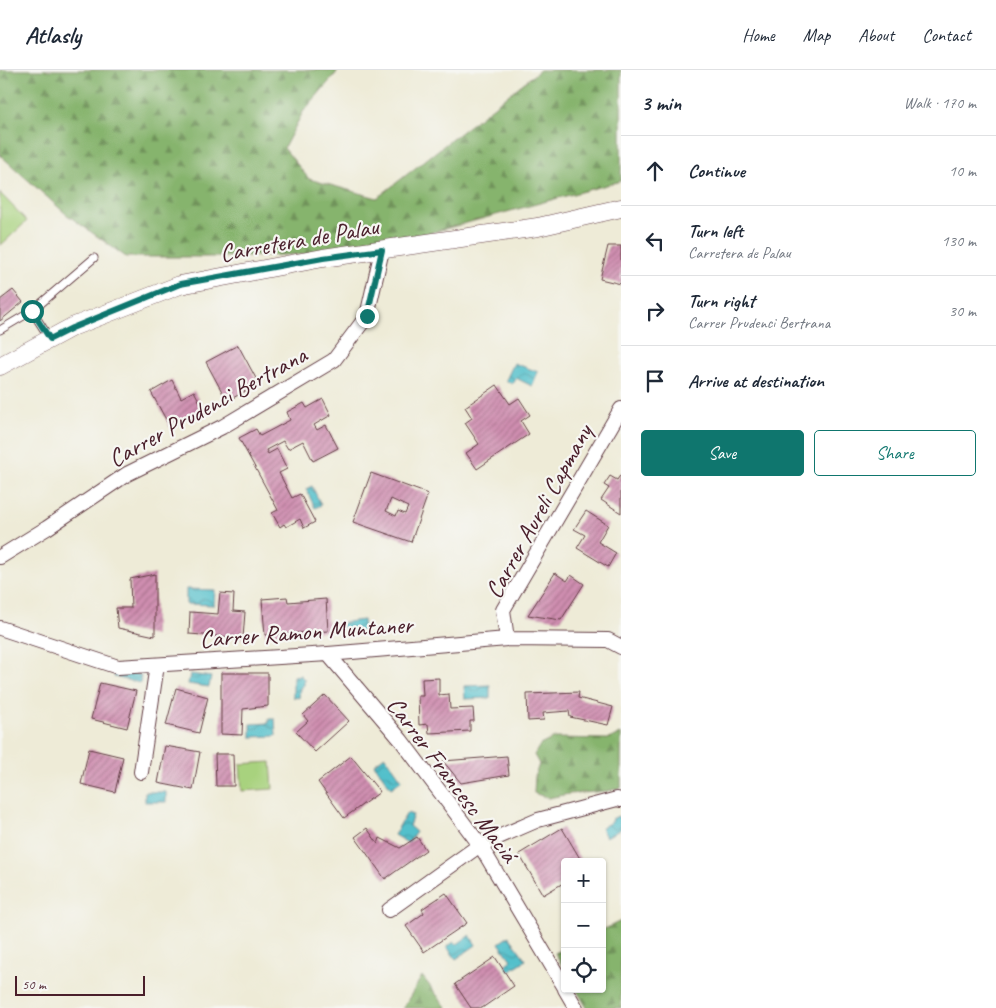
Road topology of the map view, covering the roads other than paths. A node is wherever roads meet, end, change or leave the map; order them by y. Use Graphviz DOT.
graph roads {
  1 [pos="621,208"];
  2 [pos="382,250"];
  3 [pos="94,258"];
  4 [pos="32,311"];
  5 [pos="0,330"];
  6 [pos="50,339"];
  7 [pos="0,366"];
  8 [pos="621,409"];
  9 [pos="0,557"];
  10 [pos="0,628"];
  11 [pos="507,639"];
  12 [pos="621,647"];
  13 [pos="328,654"];
  14 [pos="156,665"];
  15 [pos="142,772"];
  16 [pos="621,800"];
  17 [pos="480,844"];
  18 [pos="389,910"];
  19 [pos="561,982"];
  20 [pos="567,993"];
  21 [pos="576,1008"];
  1 -- 2 [label="street, Carretera de Palau"];
  2 -- 6 [label="street, Carretera de Palau"];
  2 -- 9 [label="street, Carrer Prudenci Bertrana"];
  3 -- 4 [label="lane"];
  4 -- 5 [label="lane"];
  4 -- 6 [label="lane"];
  6 -- 7 [label="street, Carretera de Palau"];
  8 -- 11 [label="street, Carrer Aureli Capmany"];
  10 -- 14 [label="street, Carrer Ramon Muntaner"];
  11 -- 12 [label="street, Carrer Ramon Muntaner"];
  11 -- 13 [label="street, Carrer Ramon Muntaner"];
  13 -- 14 [label="street, Carrer Ramon Muntaner"];
  13 -- 17 [label="street, Carrer Francesc Maciá"];
  14 -- 15 [label="street"];
  16 -- 17 [label="street"];
  17 -- 18 [label="street"];
  17 -- 19 [label="street, Carrer Francesc Maciá"];
  20 -- 21 [label="street, Carrer Francesc Maciá"];
}
